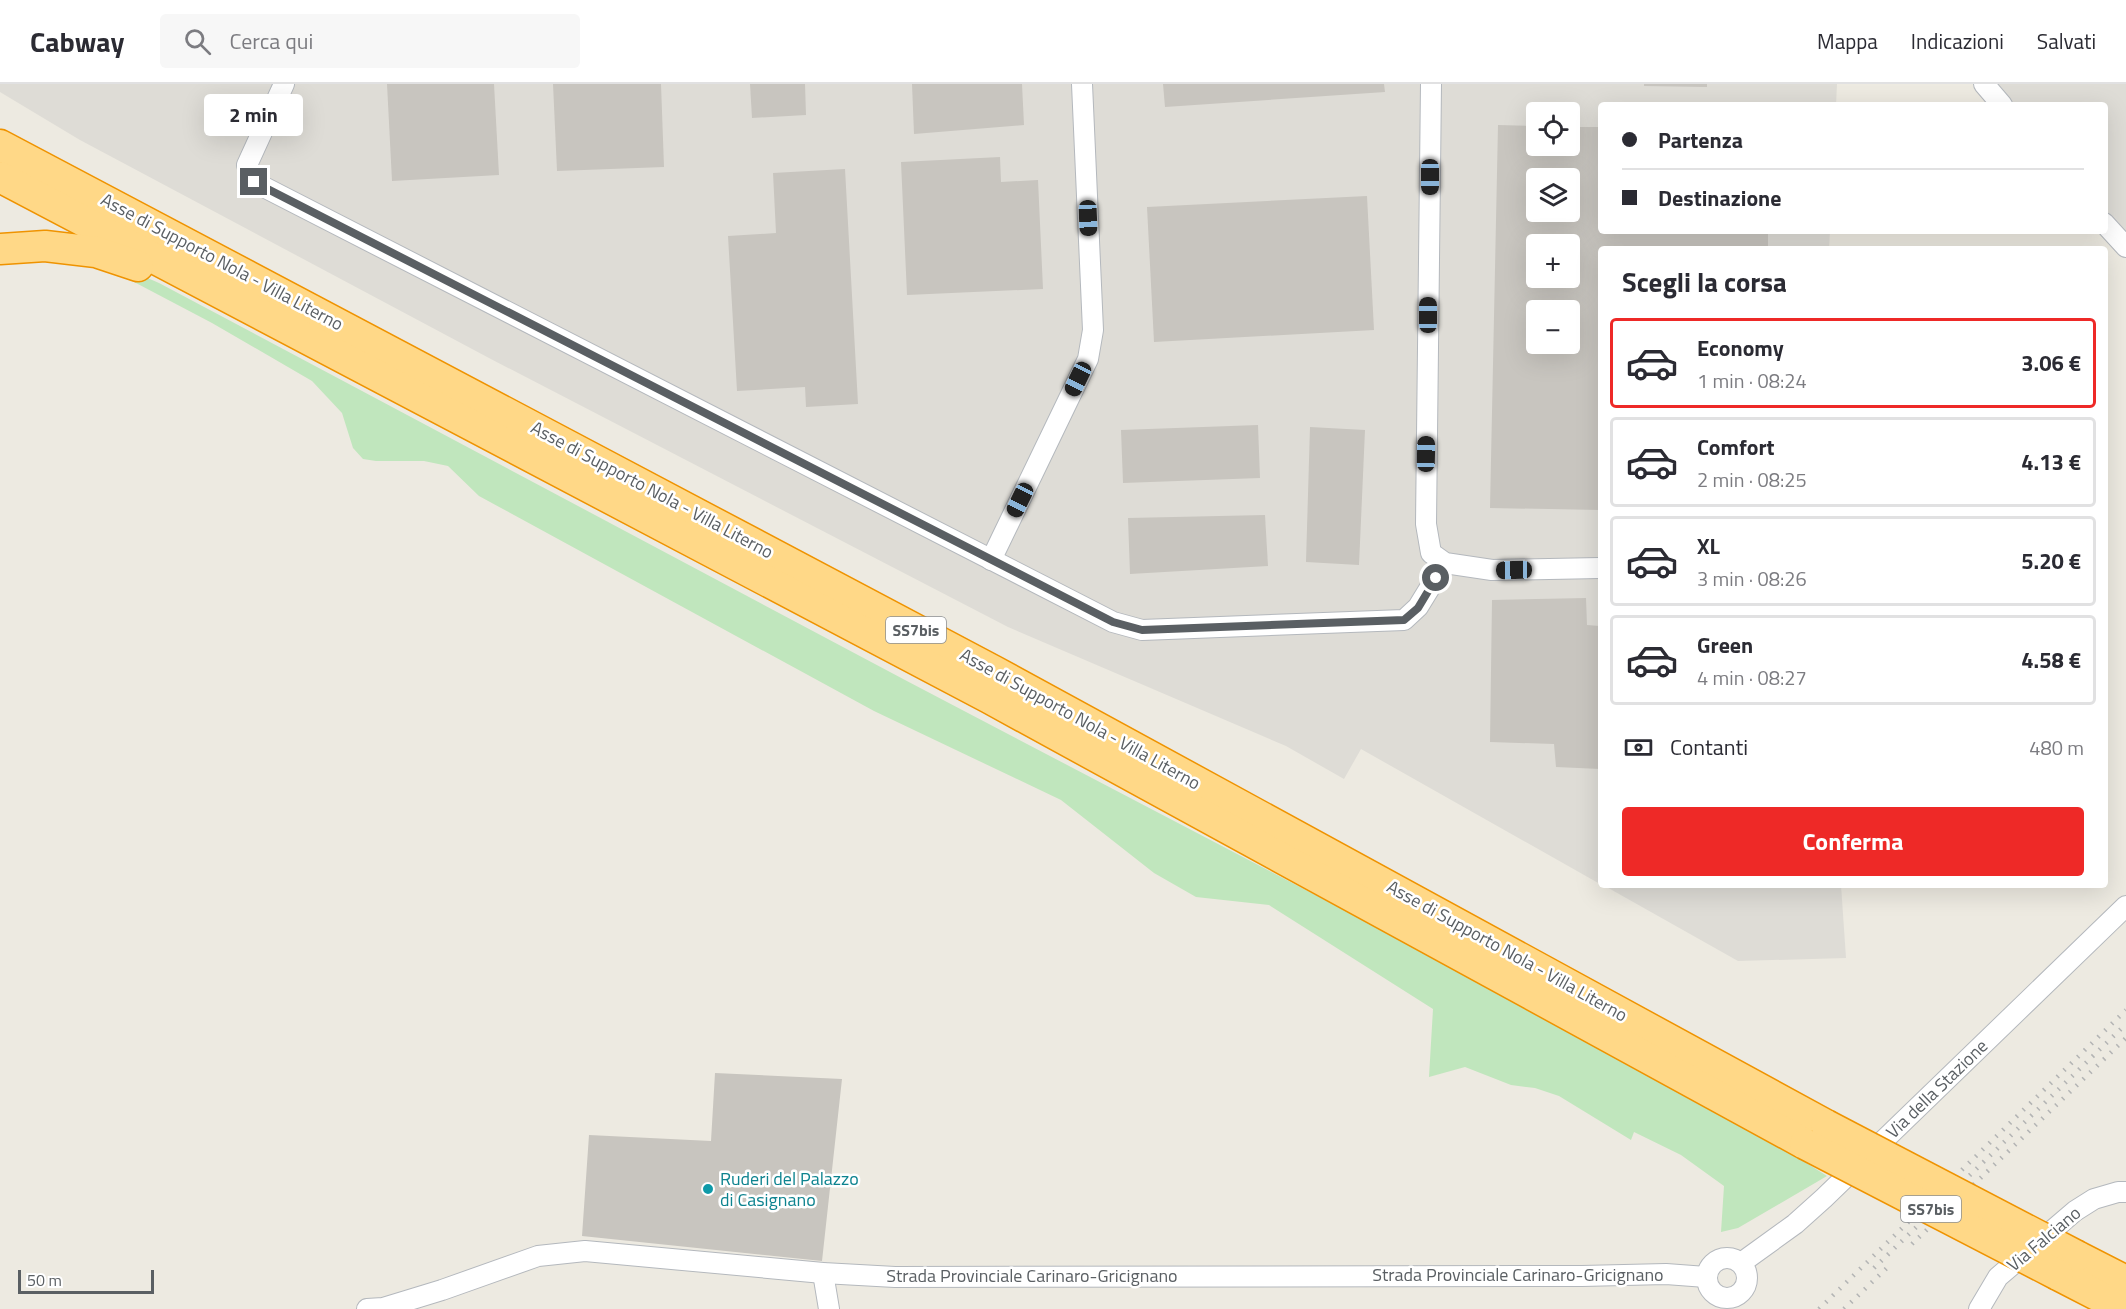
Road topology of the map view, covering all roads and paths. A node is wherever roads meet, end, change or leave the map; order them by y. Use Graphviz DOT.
graph roads {
  1 [pos="284,84"];
  2 [pos="1082,84"];
  3 [pos="1431,84"];
  4 [pos="1984,84"];
  5 [pos="1999,102"];
  6 [pos="0,137"];
  7 [pos="0,145"];
  8 [pos="0,177"];
  9 [pos="113,205"];
  10 [pos="2108,227"];
  11 [pos="2126,247"];
  12 [pos="0,249"];
  13 [pos="228,297"];
  14 [pos="991,560"];
  15 [pos="1445,563"];
  16 [pos="1598,568"];
  17 [pos="2126,906"];
  18 [pos="1816,1135"];
  19 [pos="2126,1192"];
  20 [pos="1741,1263"];
  21 [pos="2067,1265"];
  22 [pos="823,1273"];
  23 [pos="1706,1277"];
  24 [pos="2126,1281"];
  25 [pos="1740,1303"];
  26 [pos="367,1309"];
  27 [pos="829,1309"];
  28 [pos="1979,1309"];
  29 [pos="2124,1309"];
  1 -- 14 [label="street"];
  2 -- 14 [label="street"];
  3 -- 15 [label="street"];
  4 -- 5 [label="street"];
  6 -- 9 [label="highway"];
  7 -- 9 [label="highway, Asse di Supporto Nola - Villa Literno / SS7bis"];
  8 -- 13 [label="highway, Asse di Supporto Nola - Villa Literno / SS7bis"];
  9 -- 18 [label="highway, Asse di Supporto Nola - Villa Literno / SS7bis"];
  10 -- 11 [label="street"];
  12 -- 13 [label="highway"];
  13 -- 18 [label="highway, Asse di Supporto Nola - Villa Literno / SS7bis"];
  14 -- 15 [label="street"];
  15 -- 16 [label="street"];
  17 -- 20 [label="street, Via della Stazione"];
  18 -- 21 [label="highway, Asse di Supporto Nola - Villa Literno / SS7bis, bridge"];
  19 -- 28 [label="street, Via Falciano"];
  20 -- 23 [label="street"];
  20 -- 25 [label="street"];
  21 -- 24 [label="highway, Asse di Supporto Nola - Villa Literno / SS7bis"];
  21 -- 29 [label="highway, Asse di Supporto Nola - Villa Literno / SS7bis"];
  22 -- 23 [label="street, Strada Provinciale Carinaro-Gricignano"];
  22 -- 26 [label="street, Strada Provinciale Carinaro-Gricignano"];
  22 -- 27 [label="street"];
  23 -- 25 [label="street"];
}
